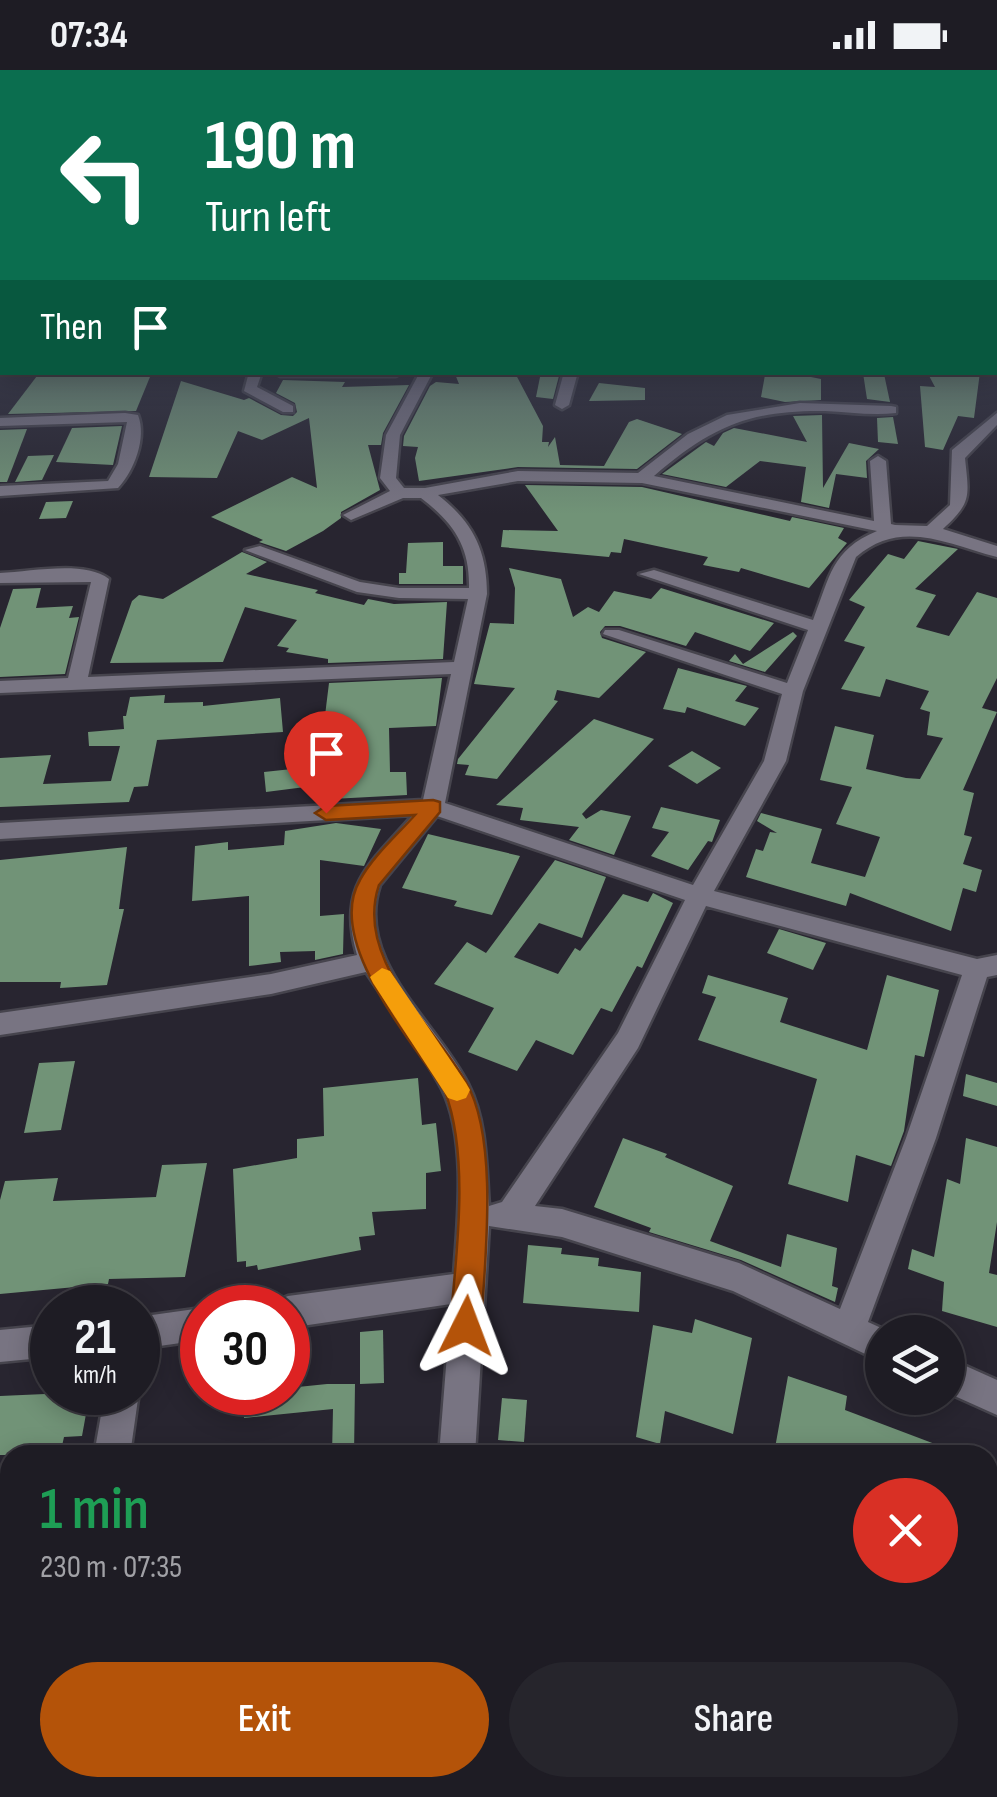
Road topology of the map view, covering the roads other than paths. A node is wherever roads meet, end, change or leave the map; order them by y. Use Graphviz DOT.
graph roads {
  1 [pos="255,375"];
  2 [pos="424,375"];
  3 [pos="570,375"];
  4 [pos="562,405"];
  5 [pos="288,409"];
  6 [pos="891,410"];
  7 [pos="0,422"];
  8 [pos="993,424"];
  9 [pos="878,461"];
  10 [pos="642,478"];
  11 [pos="0,491"];
  12 [pos="425,492"];
  13 [pos="400,493"];
  14 [pos="351,515"];
  15 [pos="889,529"];
  16 [pos="930,531"];
  17 [pos="254,550"];
  18 [pos="997,552"];
  19 [pos="648,574"];
  20 [pos="0,578"];
  21 [pos="478,594"];
  22 [pos="816,628"];
  23 [pos="612,634"];
  24 [pos="462,668"];
  25 [pos="78,683"];
  26 [pos="0,687"];
  27 [pos="793,691"];
  28 [pos="433,807"];
  29 [pos="0,832"];
  30 [pos="699,896"];
  31 [pos="372,961"];
  32 [pos="987,967"];
  33 [pos="0,1024"];
  34 [pos="474,1215"];
  35 [pos="510,1217"];
  36 [pos="467,1287"];
  37 [pos="310,1309"];
  38 [pos="848,1330"];
  39 [pos="865,1338"];
  40 [pos="30,1343"];
  41 [pos="0,1346"];
  42 [pos="965,1383"];
  43 [pos="997,1398"];
  44 [pos="118,1415"];
  45 [pos="114,1445"];
  46 [pos="458,1445"];
  1 -- 5 [label="street"];
  2 -- 13 [label="street"];
  3 -- 4 [label="street"];
  6 -- 10 [label="street"];
  7 -- 11 [label="street"];
  8 -- 16 [label="street"];
  9 -- 15 [label="street"];
  10 -- 12 [label="street"];
  10 -- 15 [label="street"];
  12 -- 13 [label="street"];
  12 -- 21 [label="street"];
  13 -- 14 [label="street"];
  15 -- 16 [label="street"];
  15 -- 22 [label="street"];
  16 -- 18 [label="street"];
  17 -- 21 [label="street"];
  19 -- 22 [label="street"];
  20 -- 25 [label="street"];
  21 -- 24 [label="street"];
  22 -- 27 [label="street"];
  23 -- 27 [label="street"];
  24 -- 25 [label="street"];
  24 -- 28 [label="street"];
  25 -- 26 [label="street"];
  27 -- 30 [label="street"];
  28 -- 29 [label="street"];
  28 -- 30 [label="street"];
  28 -- 31 [label="street"];
  30 -- 32 [label="street"];
  30 -- 35 [label="street"];
  31 -- 33 [label="street"];
  31 -- 34 [label="street"];
  32 -- 38 [label="street"];
  34 -- 35 [label="street"];
  34 -- 36 [label="street"];
  35 -- 38 [label="street"];
  36 -- 37 [label="street"];
  36 -- 46 [label="street"];
  38 -- 39 [label="street"];
  40 -- 41 [label="street"];
  42 -- 43 [label="street"];
  44 -- 45 [label="street"];
}
